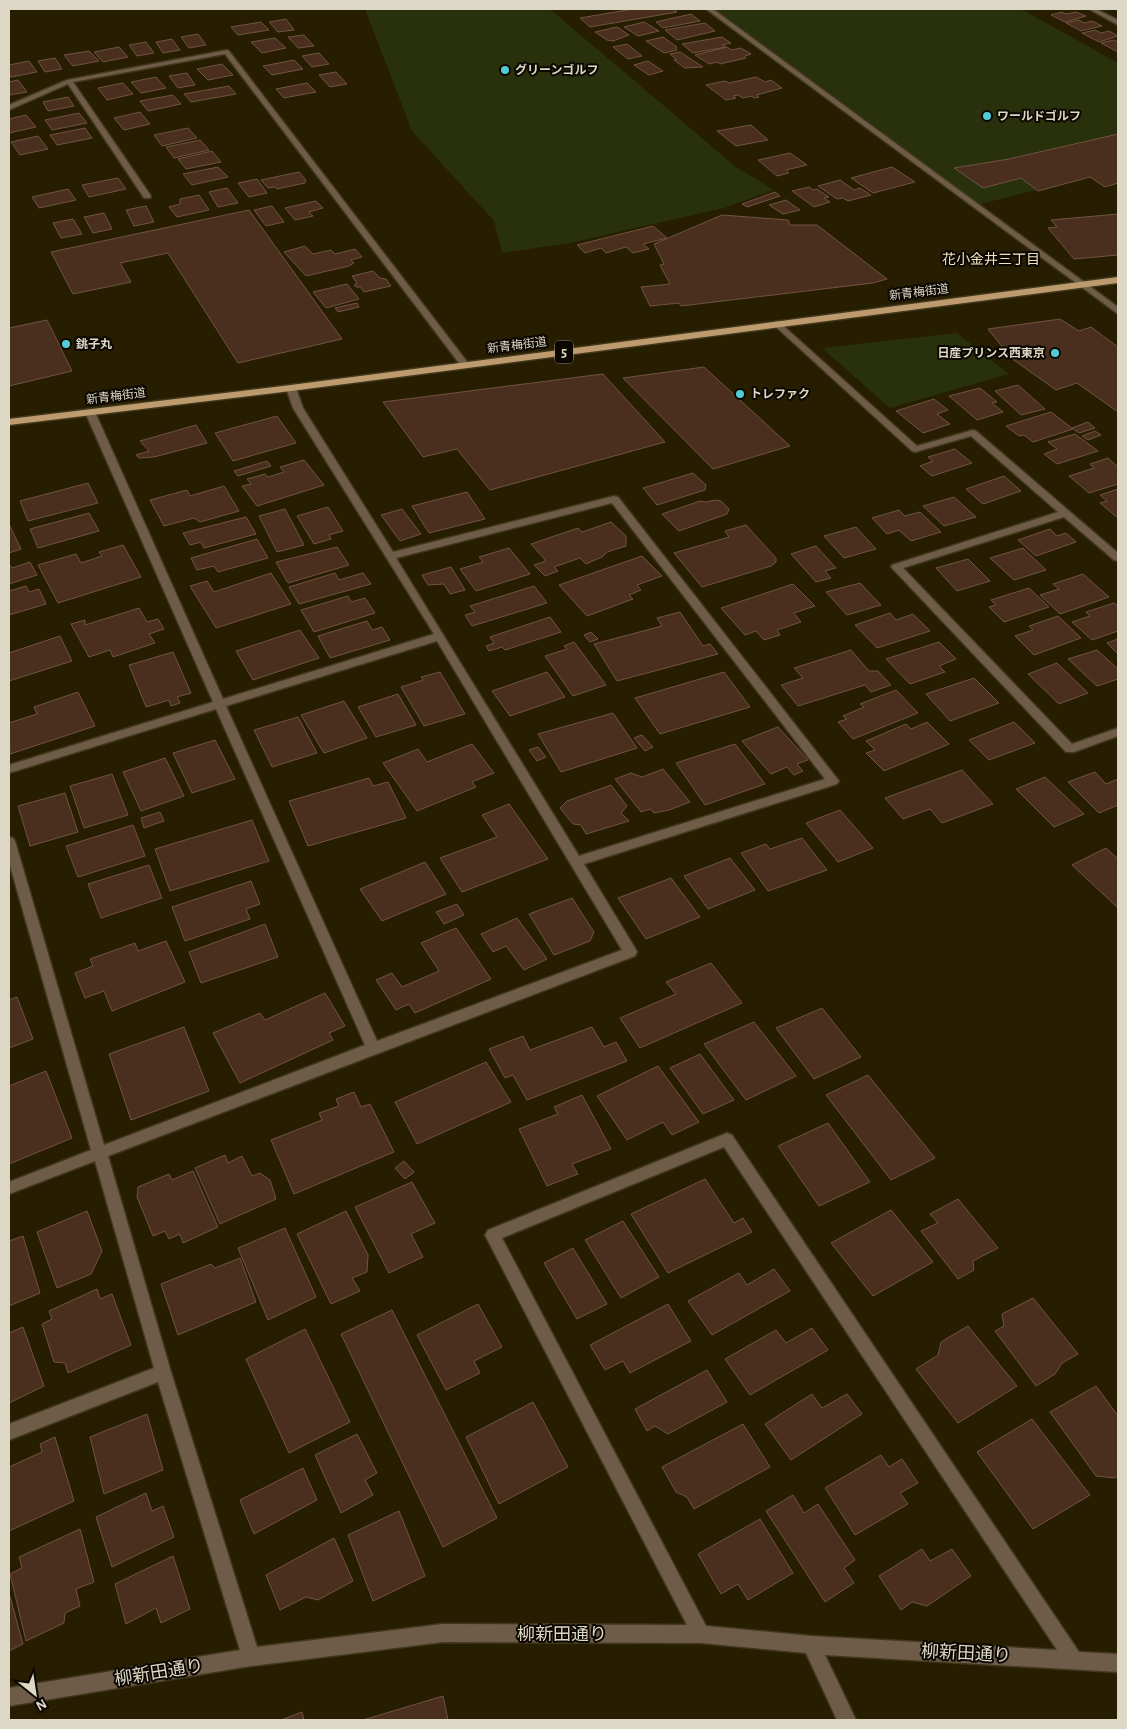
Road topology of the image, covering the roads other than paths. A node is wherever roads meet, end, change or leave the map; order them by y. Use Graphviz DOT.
graph roads {
  1 [pos="709,9"];
  2 [pos="1092,9"];
  3 [pos="1118,23"];
  4 [pos="69,81"];
  5 [pos="9,108"];
  6 [pos="147,196"];
  7 [pos="1118,280"];
  8 [pos="1081,284"];
  9 [pos="1118,311"];
  10 [pos="778,324"];
  11 [pos="465,365"];
  12 [pos="291,388"];
  13 [pos="90,412"];
  14 [pos="9,422"];
  15 [pos="1066,513"];
  16 [pos="390,556"];
  17 [pos="1118,558"];
  18 [pos="440,636"];
  19 [pos="221,704"];
  20 [pos="1118,732"];
  21 [pos="9,769"];
  22 [pos="9,840"];
  23 [pos="575,862"];
  24 [pos="373,1048"];
  25 [pos="100,1154"];
  26 [pos="9,1188"];
  27 [pos="163,1372"];
  28 [pos="9,1432"];
  29 [pos="701,1634"];
  30 [pos="811,1645"];
  31 [pos="251,1657"];
  32 [pos="1073,1659"];
  33 [pos="1118,1663"];
  34 [pos="9,1697"];
  35 [pos="847,1720"];
  1 -- 8 [label="street"];
  2 -- 3 [label="street"];
  4 -- 5 [label="street"];
  4 -- 6 [label="street"];
  4 -- 11 [label="street"];
  7 -- 8 [label="main road, 新青梅街道 / 5"];
  8 -- 9 [label="street"];
  8 -- 10 [label="main road, 新青梅街道 / 5"];
  10 -- 11 [label="main road, 新青梅街道 / 5"];
  10 -- 15 [label="street"];
  11 -- 12 [label="main road, 新青梅街道 / 5"];
  12 -- 13 [label="main road, 新青梅街道 / 5"];
  12 -- 16 [label="street"];
  13 -- 14 [label="main road, 新青梅街道 / 5"];
  13 -- 19 [label="street"];
  15 -- 17 [label="street"];
  15 -- 20 [label="street"];
  16 -- 18 [label="street"];
  16 -- 23 [label="street"];
  18 -- 19 [label="street"];
  18 -- 23 [label="street"];
  19 -- 21 [label="street"];
  19 -- 24 [label="street"];
  22 -- 25 [label="street"];
  23 -- 24 [label="street"];
  24 -- 25 [label="street"];
  25 -- 26 [label="street"];
  25 -- 27 [label="street"];
  27 -- 28 [label="street"];
  27 -- 31 [label="street"];
  29 -- 30 [label="street, 柳新田通り"];
  29 -- 31 [label="street, 柳新田通り"];
  29 -- 32 [label="street"];
  30 -- 32 [label="street, 柳新田通り"];
  30 -- 35 [label="street"];
  31 -- 34 [label="street, 柳新田通り"];
  32 -- 33 [label="street, 柳新田通り"];
}
